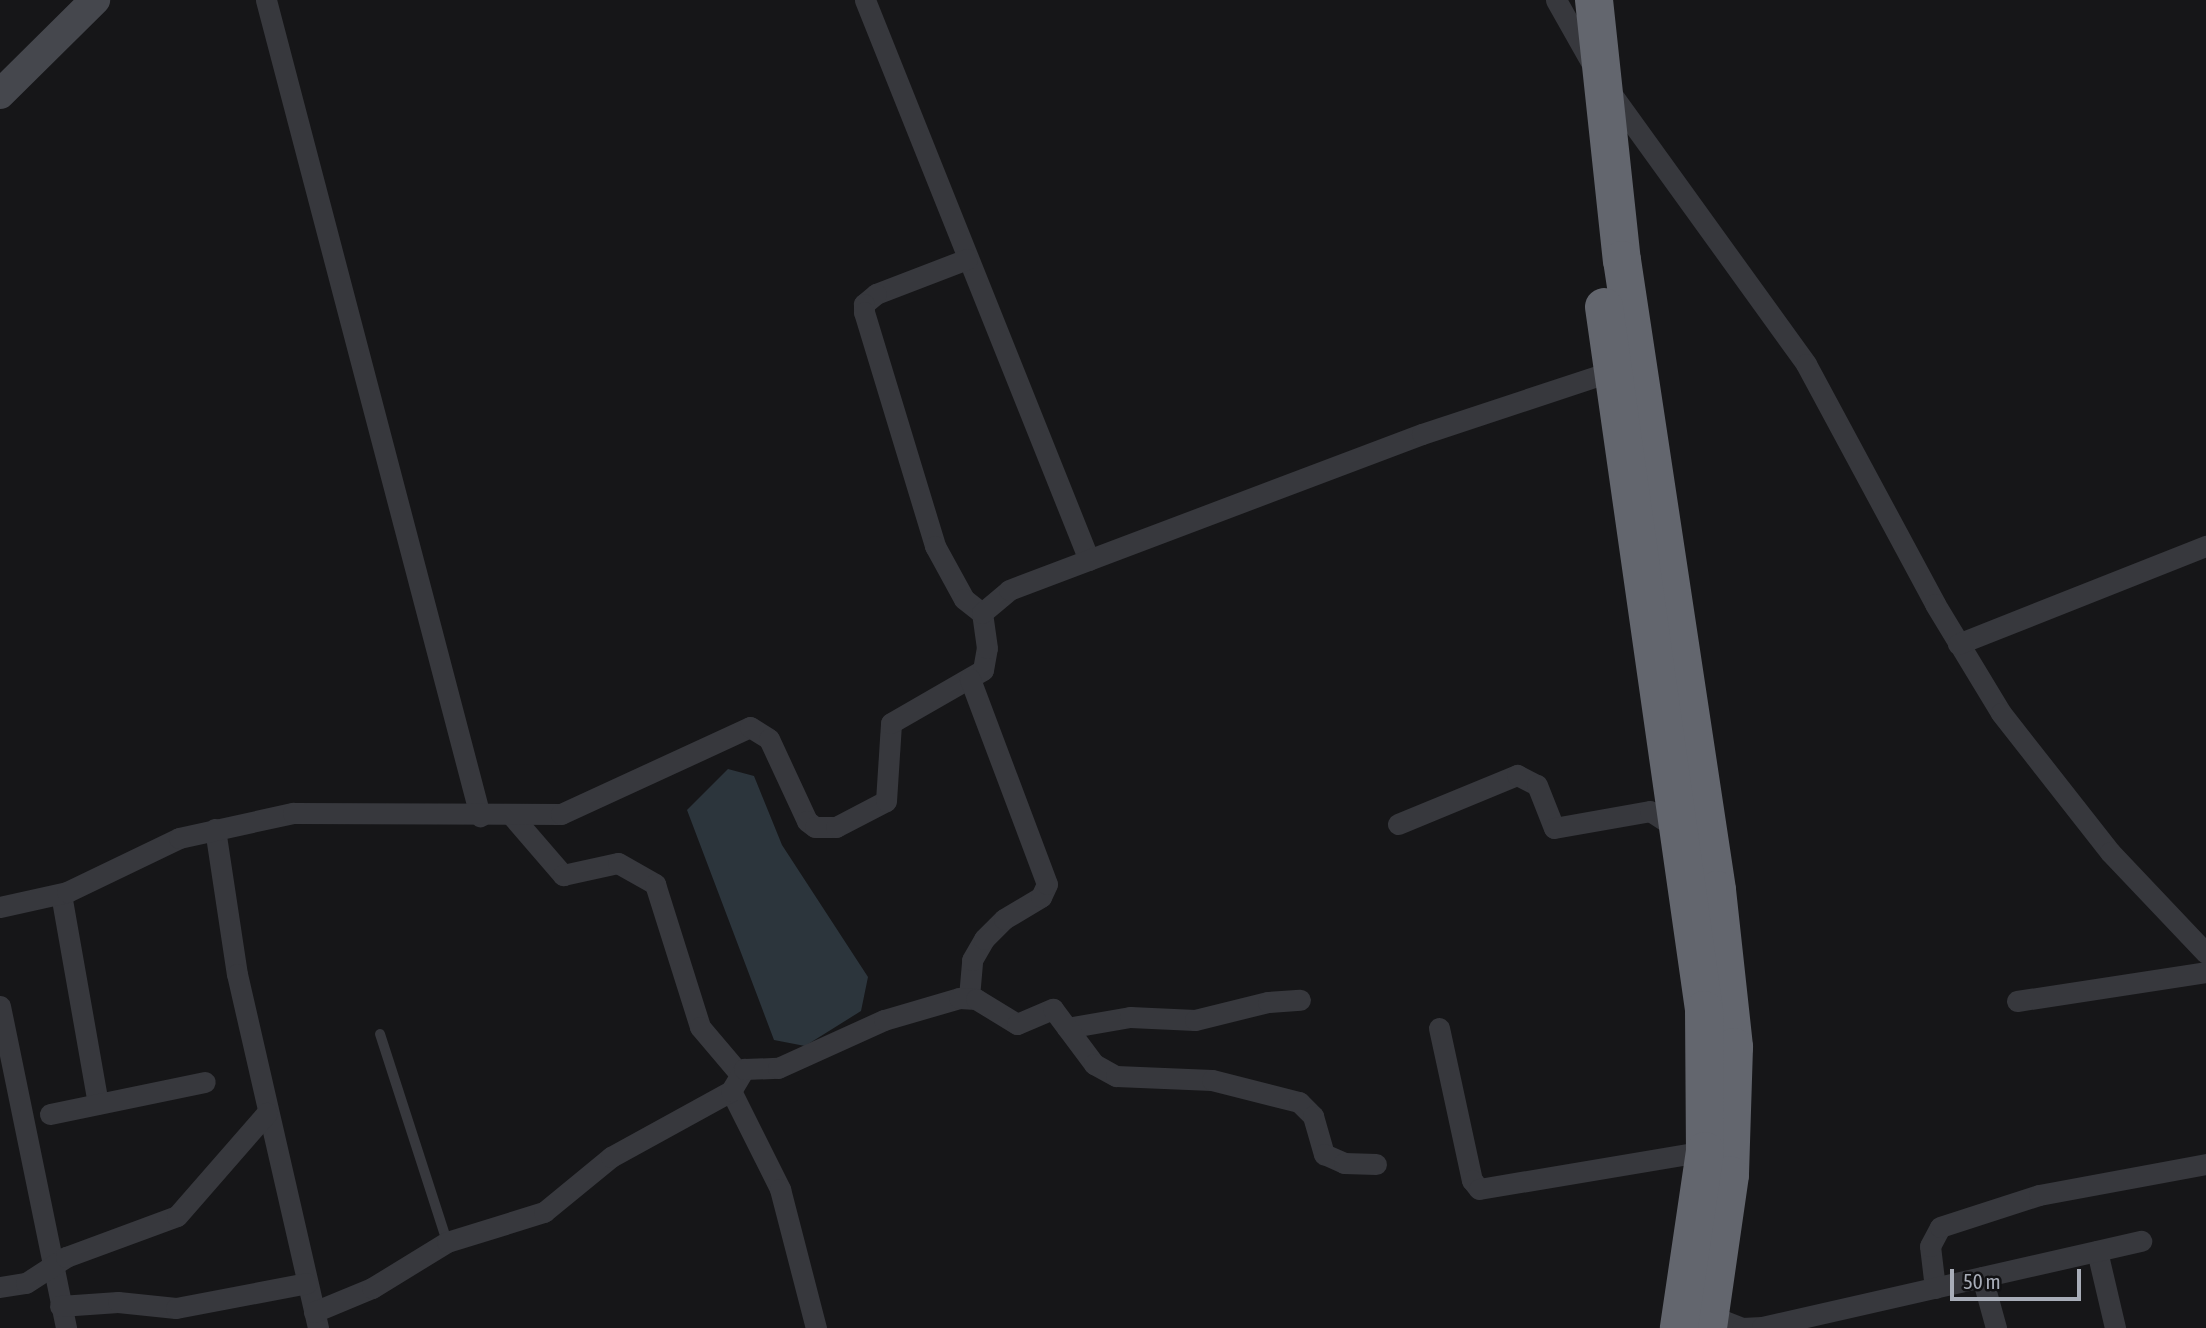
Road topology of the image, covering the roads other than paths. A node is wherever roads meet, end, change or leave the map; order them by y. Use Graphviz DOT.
graph roads {
  1 [pos="95,0"];
  2 [pos="266,0"];
  3 [pos="865,0"];
  4 [pos="1572,6"];
  5 [pos="1598,75"];
  6 [pos="0,94"];
  7 [pos="967,259"];
  8 [pos="1613,371"];
  9 [pos="2206,546"];
  10 [pos="1089,559"];
  11 [pos="982,613"];
  12 [pos="1958,644"];
  13 [pos="970,679"];
  14 [pos="480,816"];
  15 [pos="513,817"];
  16 [pos="1398,824"];
  17 [pos="215,829"];
  18 [pos="1679,830"];
  19 [pos="61,894"];
  20 [pos="0,907"];
  21 [pos="2206,953"];
  22 [pos="2206,972"];
  23 [pos="969,997"];
  24 [pos="1300,1000"];
  25 [pos="2017,1002"];
  26 [pos="0,1006"];
  27 [pos="1067,1028"];
  28 [pos="1440,1028"];
  29 [pos="380,1034"];
  30 [pos="205,1082"];
  31 [pos="735,1082"];
  32 [pos="98,1104"];
  33 [pos="267,1113"];
  34 [pos="50,1114"];
  35 [pos="1705,1150"];
  36 [pos="1376,1164"];
  37 [pos="2206,1164"];
  38 [pos="2141,1241"];
  39 [pos="447,1242"];
  40 [pos="2097,1251"];
  41 [pos="50,1266"];
  42 [pos="1982,1277"];
  43 [pos="307,1283"];
  44 [pos="0,1287"];
  45 [pos="1935,1288"];
  46 [pos="60,1306"];
  47 [pos="1695,1319"];
  48 [pos="316,1320"];
  49 [pos="66,1328"];
  50 [pos="816,1328"];
  51 [pos="1996,1328"];
  52 [pos="2115,1328"];
  1 -- 6 [label="street"];
  2 -- 14 [label="street"];
  3 -- 7 [label="street"];
  4 -- 5 [label="highway"];
  4 -- 8 [label="highway"];
  5 -- 12 [label="street"];
  5 -- 47 [label="highway"];
  7 -- 10 [label="street"];
  7 -- 11 [label="street"];
  8 -- 10 [label="street"];
  8 -- 18 [label="highway"];
  9 -- 12 [label="street"];
  10 -- 11 [label="street"];
  11 -- 13 [label="street"];
  12 -- 21 [label="street"];
  13 -- 15 [label="street"];
  13 -- 23 [label="street"];
  14 -- 15 [label="street"];
  14 -- 17 [label="street"];
  15 -- 31 [label="street"];
  16 -- 18 [label="street"];
  17 -- 19 [label="street"];
  17 -- 33 [label="street"];
  18 -- 35 [label="highway"];
  19 -- 20 [label="street"];
  19 -- 32 [label="street"];
  22 -- 25 [label="street"];
  23 -- 27 [label="street"];
  23 -- 31 [label="street"];
  24 -- 27 [label="street"];
  26 -- 41 [label="street"];
  27 -- 36 [label="street"];
  28 -- 35 [label="street"];
  29 -- 39 [label="lane"];
  30 -- 32 [label="street"];
  31 -- 39 [label="street"];
  31 -- 50 [label="street"];
  32 -- 34 [label="street"];
  33 -- 41 [label="street"];
  33 -- 43 [label="street"];
  35 -- 47 [label="highway"];
  37 -- 45 [label="street"];
  38 -- 40 [label="street"];
  39 -- 48 [label="street"];
  40 -- 42 [label="street"];
  40 -- 52 [label="street"];
  41 -- 44 [label="street"];
  41 -- 46 [label="street"];
  42 -- 45 [label="street"];
  42 -- 51 [label="street"];
  43 -- 46 [label="street"];
  43 -- 48 [label="street"];
  45 -- 47 [label="street"];
  46 -- 49 [label="street"];
}
